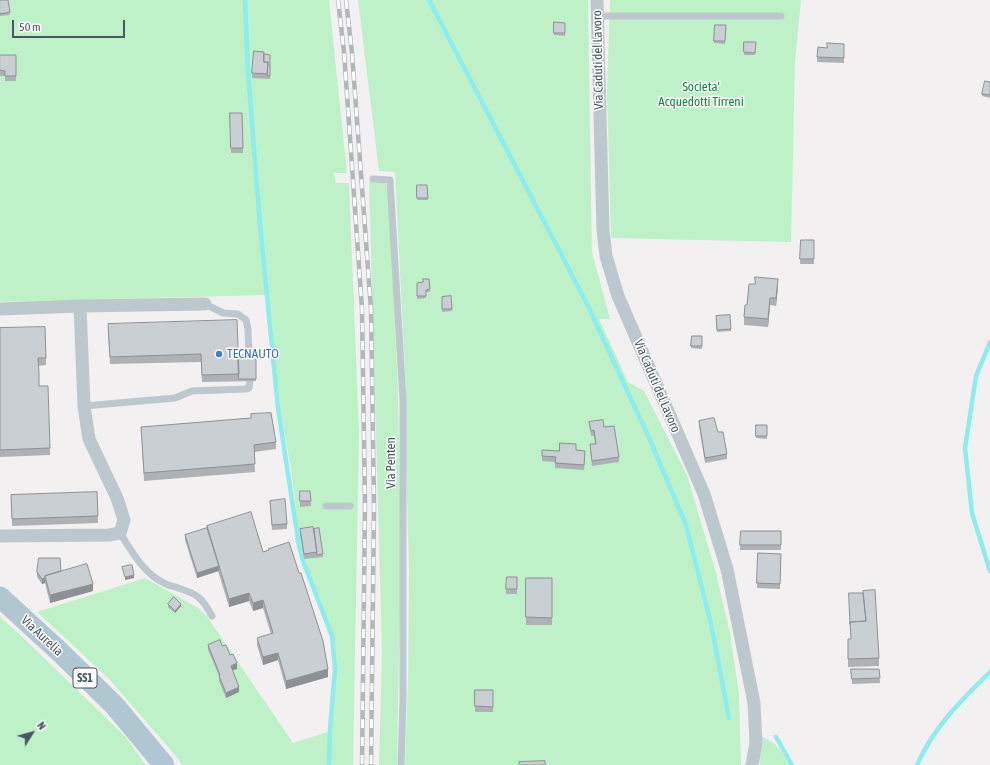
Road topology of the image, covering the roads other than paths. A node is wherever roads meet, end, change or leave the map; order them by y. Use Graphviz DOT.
graph roads {
  1 [pos="597,0"];
  2 [pos="597,16"];
  3 [pos="781,16"];
  4 [pos="373,179"];
  5 [pos="205,304"];
  6 [pos="80,306"];
  7 [pos="0,309"];
  8 [pos="249,357"];
  9 [pos="250,381"];
  10 [pos="84,406"];
  11 [pos="326,506"];
  12 [pos="350,506"];
  13 [pos="120,533"];
  14 [pos="0,536"];
  15 [pos="0,597"];
  16 [pos="212,616"];
  17 [pos="164,765"];
  18 [pos="400,765"];
  19 [pos="752,765"];
  1 -- 2 [label="street, Via Caduti del Lavoro"];
  2 -- 3 [label="lane"];
  2 -- 19 [label="street, Via Caduti del Lavoro"];
  4 -- 18 [label="lane, Via Penten"];
  5 -- 6 [label="street"];
  5 -- 8 [label="lane"];
  6 -- 7 [label="street"];
  6 -- 10 [label="street"];
  9 -- 10 [label="lane"];
  10 -- 13 [label="street"];
  11 -- 12 [label="lane"];
  13 -- 14 [label="street"];
  13 -- 16 [label="lane"];
  15 -- 17 [label="main road, Via Aurelia / SS1"];
}
